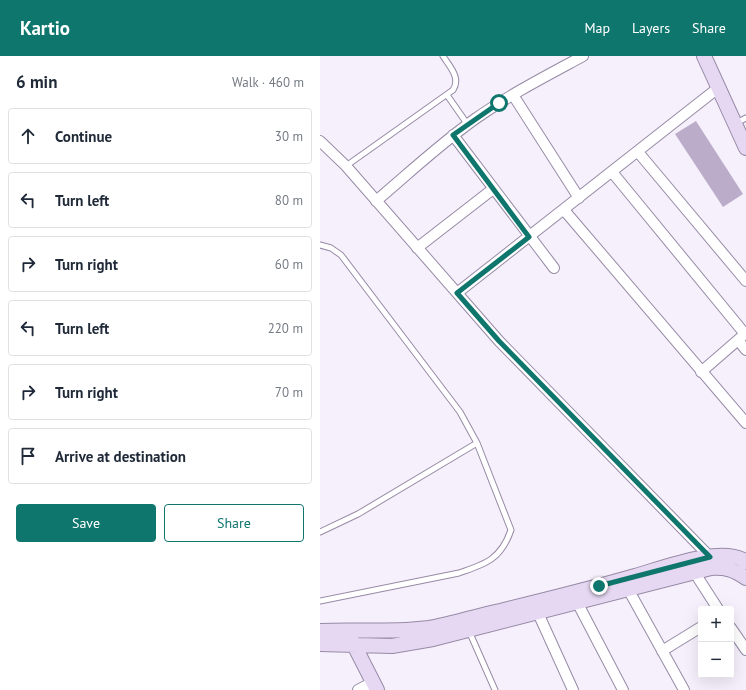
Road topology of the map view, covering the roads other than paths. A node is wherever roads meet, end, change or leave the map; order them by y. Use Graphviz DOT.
graph roads {
  1 [pos="444,56"];
  2 [pos="583,56"];
  3 [pos="704,56"];
  4 [pos="718,88"];
  5 [pos="513,95"];
  6 [pos="447,96"];
  7 [pos="740,121"];
  8 [pos="468,125"];
  9 [pos="453,135"];
  10 [pos="320,141"];
  11 [pos="746,148"];
  12 [pos="638,152"];
  13 [pos="346,166"];
  14 [pos="612,172"];
  15 [pos="493,189"];
  16 [pos="578,198"];
  17 [pos="376,201"];
  18 [pos="564,210"];
  19 [pos="529,237"];
  20 [pos="320,245"];
  21 [pos="417,248"];
  22 [pos="554,268"];
  23 [pos="746,281"];
  24 [pos="457,293"];
  25 [pos="743,336"];
  26 [pos="746,350"];
  27 [pos="701,372"];
  28 [pos="746,423"];
  29 [pos="478,443"];
  30 [pos="320,532"];
  31 [pos="715,562"];
  32 [pos="746,562"];
  33 [pos="691,567"];
  34 [pos="746,578"];
  35 [pos="628,589"];
  36 [pos="320,601"];
  37 [pos="577,602"];
  38 [pos="716,606"];
  39 [pos="538,613"];
  40 [pos="698,629"];
  41 [pos="346,630"];
  42 [pos="468,630"];
  43 [pos="320,631"];
  44 [pos="734,632"];
  45 [pos="320,644"];
  46 [pos="355,646"];
  47 [pos="746,650"];
  48 [pos="662,651"];
  49 [pos="375,686"];
  50 [pos="358,690"];
  51 [pos="494,690"];
  52 [pos="572,690"];
  53 [pos="623,690"];
  54 [pos="684,690"];
  1 -- 6 [label="lane"];
  2 -- 5 [label="street"];
  3 -- 4 [label="main road"];
  4 -- 7 [label="main road"];
  4 -- 12 [label="street"];
  5 -- 8 [label="street"];
  5 -- 16 [label="street"];
  6 -- 8 [label="lane"];
  6 -- 13 [label="lane"];
  7 -- 11 [label="main road"];
  8 -- 9 [label="street"];
  9 -- 15 [label="street"];
  9 -- 17 [label="street"];
  10 -- 13 [label="street"];
  12 -- 14 [label="street"];
  12 -- 23 [label="street"];
  13 -- 17 [label="street"];
  14 -- 16 [label="street"];
  14 -- 25 [label="street"];
  15 -- 19 [label="street"];
  15 -- 21 [label="street"];
  16 -- 18 [label="street"];
  17 -- 21 [label="street"];
  18 -- 19 [label="street"];
  18 -- 27 [label="street"];
  19 -- 22 [label="street"];
  19 -- 24 [label="street"];
  20 -- 29 [label="lane"];
  21 -- 24 [label="street"];
  24 -- 31 [label="street"];
  25 -- 26 [label="street"];
  25 -- 27 [label="street"];
  27 -- 28 [label="street"];
  29 -- 30 [label="lane"];
  29 -- 36 [label="lane"];
  31 -- 32 [label="main road"];
  31 -- 33 [label="main road"];
  31 -- 34 [label="main road"];
  33 -- 35 [label="main road"];
  33 -- 38 [label="street"];
  33 -- 41 [label="main road"];
  35 -- 37 [label="main road"];
  35 -- 48 [label="street"];
  37 -- 39 [label="main road"];
  37 -- 53 [label="street"];
  39 -- 42 [label="main road"];
  39 -- 52 [label="street"];
  40 -- 48 [label="street"];
  41 -- 43 [label="main road"];
  41 -- 46 [label="main road"];
  42 -- 46 [label="main road"];
  42 -- 51 [label="lane"];
  44 -- 47 [label="street"];
  45 -- 46 [label="main road"];
  46 -- 49 [label="main road"];
  48 -- 54 [label="street"];
  49 -- 50 [label="street"];
}
